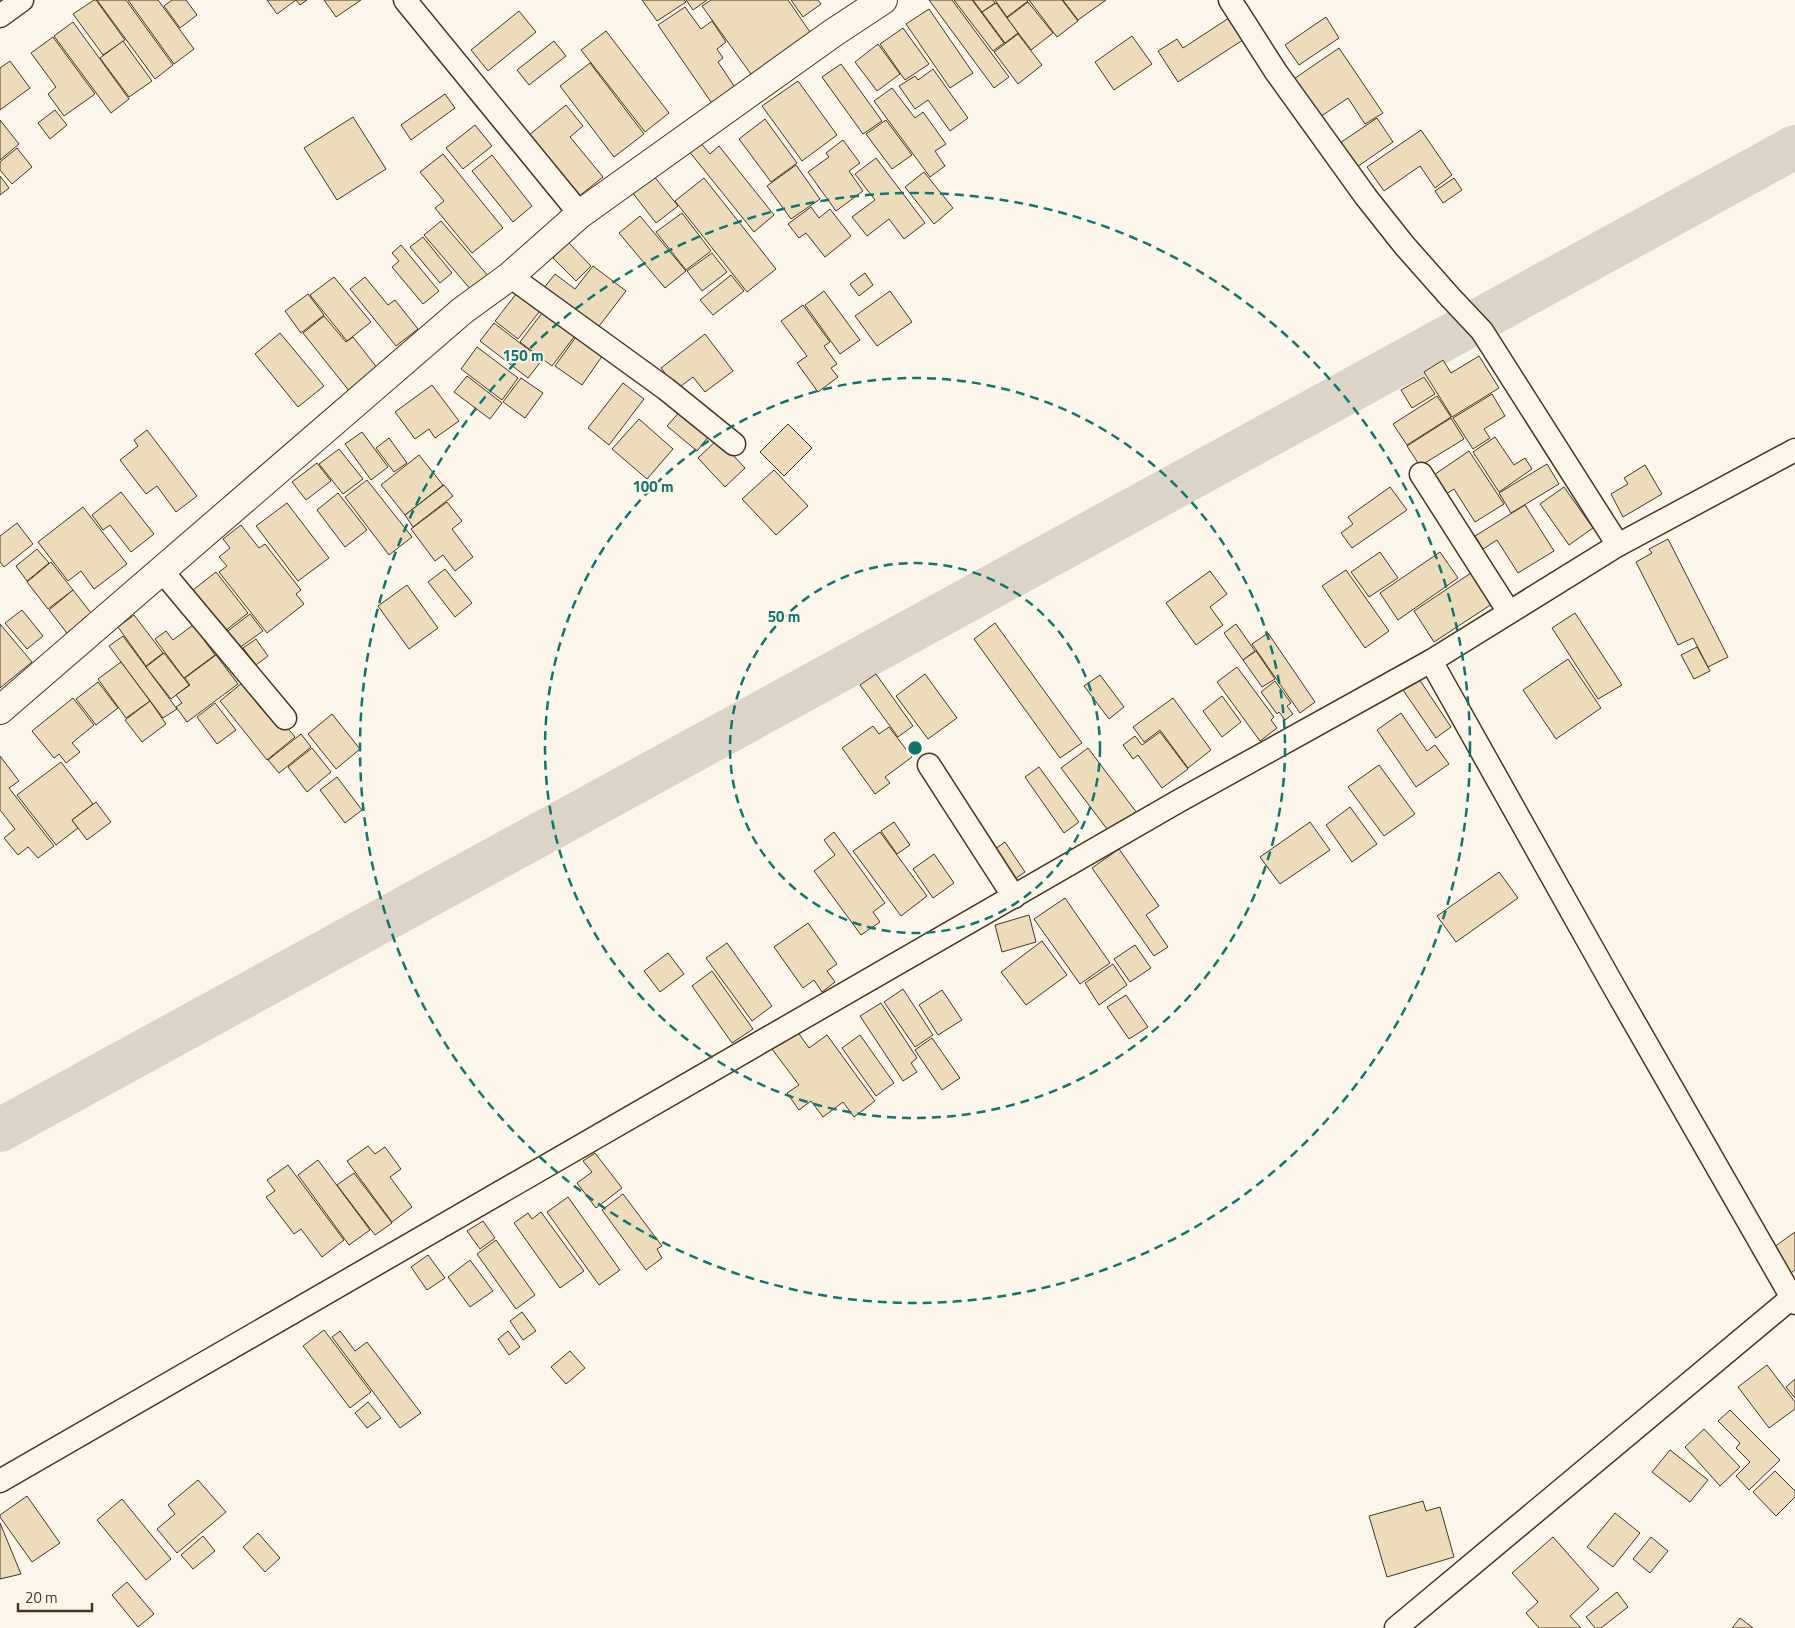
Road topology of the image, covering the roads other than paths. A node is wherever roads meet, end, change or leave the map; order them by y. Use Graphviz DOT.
graph roads {
  1 [pos="22,0"];
  2 [pos="405,0"];
  3 [pos="883,0"];
  4 [pos="1230,0"];
  5 [pos="0,16"];
  6 [pos="580,214"];
  7 [pos="510,276"];
  8 [pos="734,444"];
  9 [pos="1795,450"];
  10 [pos="1421,474"];
  11 [pos="1618,545"];
  12 [pos="162,571"];
  13 [pos="1509,612"];
  14 [pos="1431,661"];
  15 [pos="0,710"];
  16 [pos="285,718"];
  17 [pos="929,765"];
  18 [pos="1014,897"];
  19 [pos="1794,1299"];
  20 [pos="0,1481"];
  21 [pos="1396,1628"];
  1 -- 5 [label="street"];
  2 -- 6 [label="street"];
  3 -- 6 [label="street"];
  4 -- 11 [label="street"];
  6 -- 7 [label="street"];
  7 -- 8 [label="street"];
  7 -- 12 [label="street"];
  9 -- 11 [label="street"];
  10 -- 13 [label="street"];
  11 -- 13 [label="street"];
  12 -- 15 [label="street"];
  12 -- 16 [label="street"];
  13 -- 14 [label="street"];
  14 -- 18 [label="street"];
  14 -- 19 [label="street"];
  17 -- 18 [label="street"];
  18 -- 20 [label="street"];
  19 -- 21 [label="street"];
}
